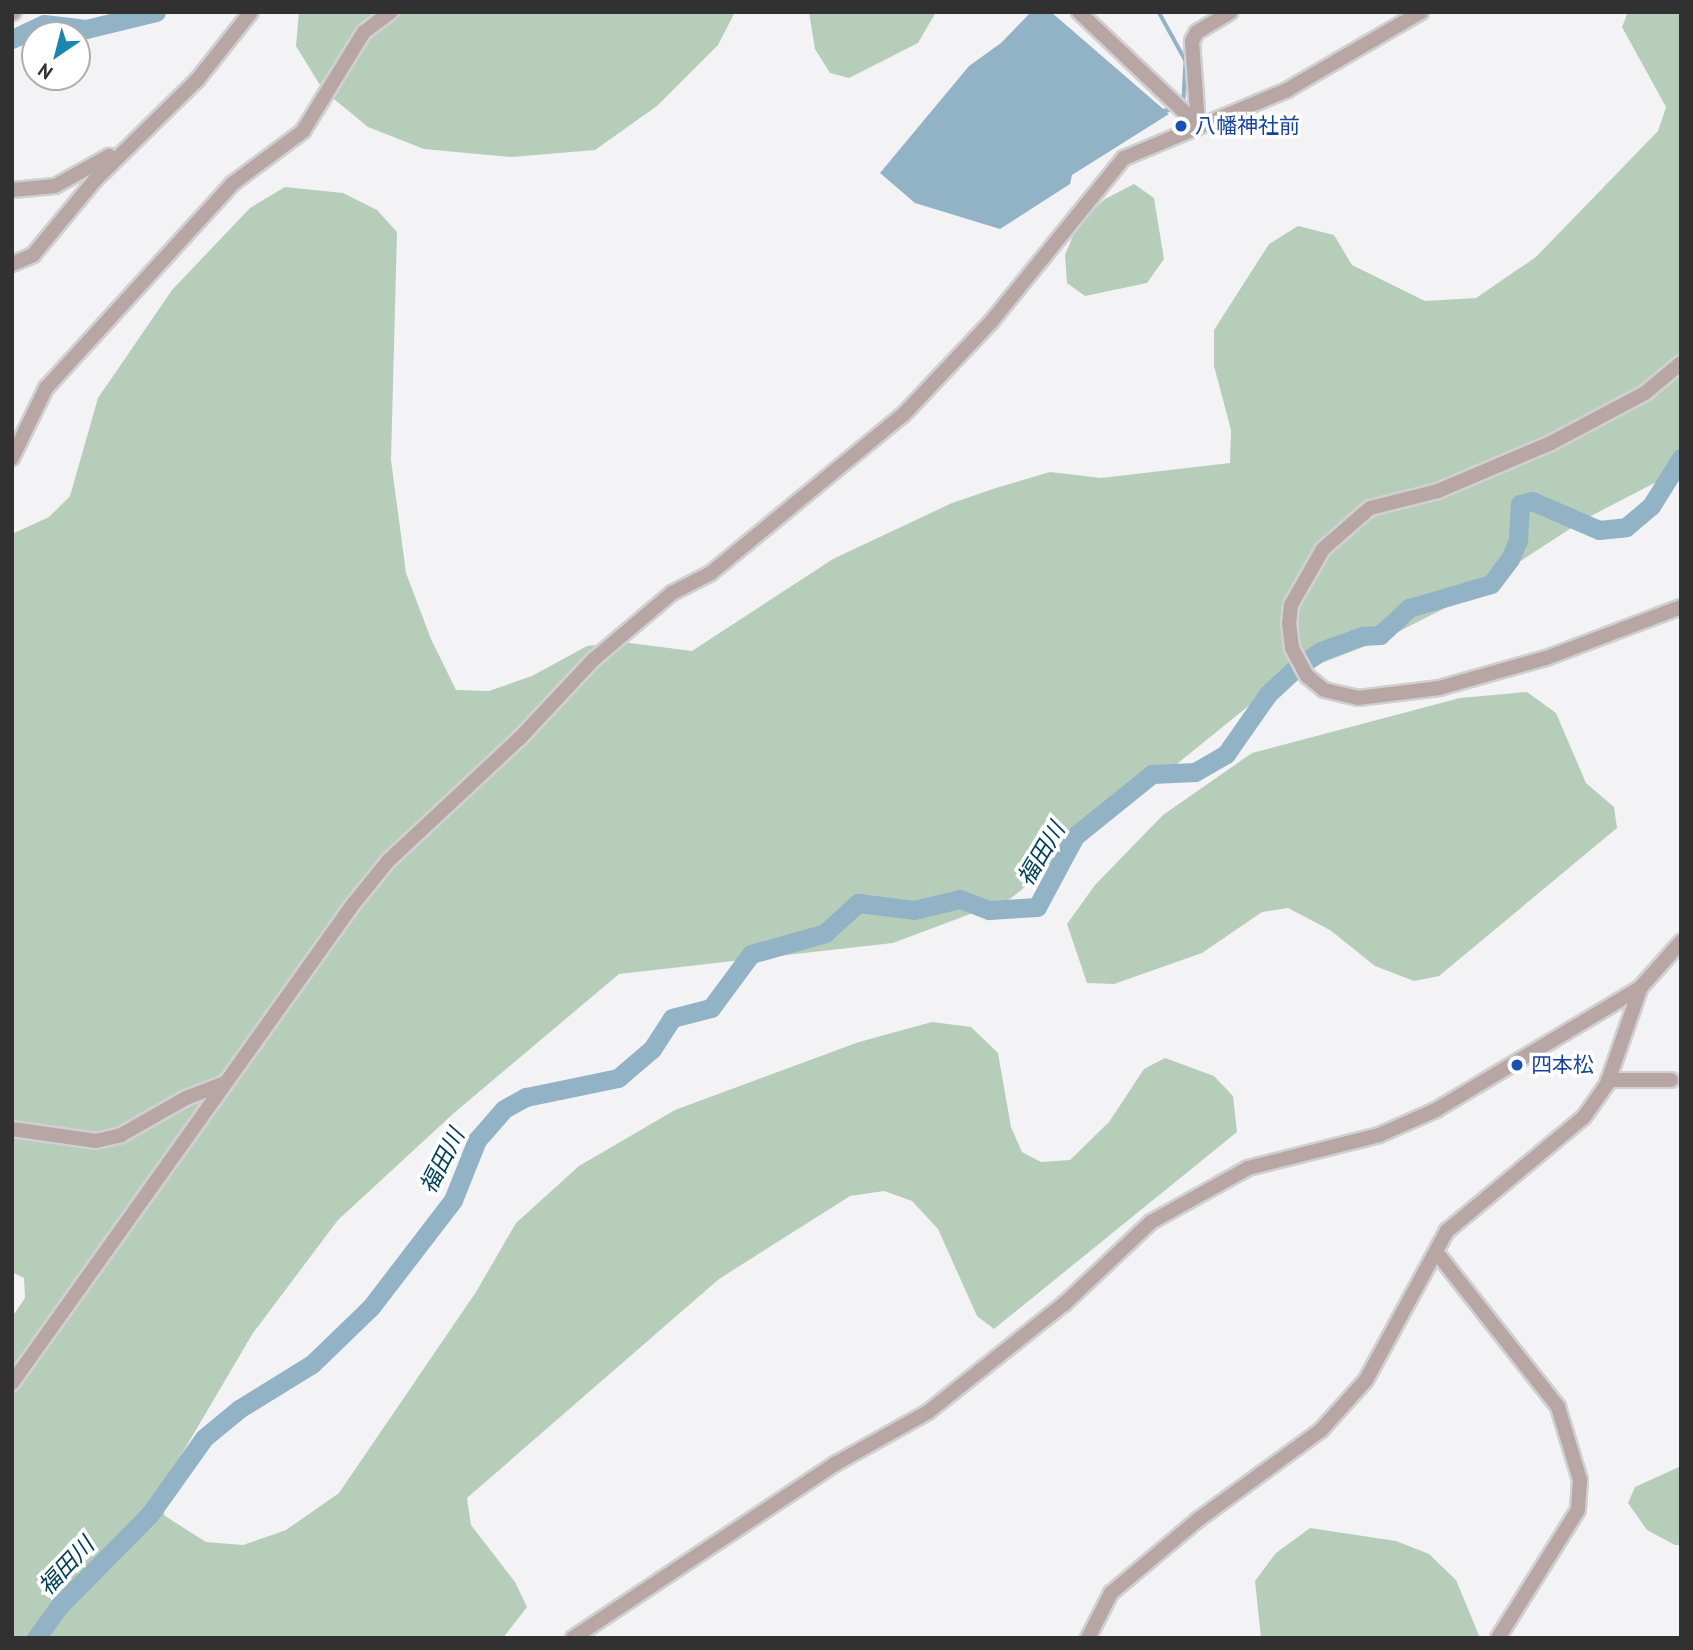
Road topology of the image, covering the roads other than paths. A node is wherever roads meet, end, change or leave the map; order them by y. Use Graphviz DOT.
graph roads {
  1 [pos="251,12"];
  2 [pos="391,12"];
  3 [pos="1079,12"];
  4 [pos="1230,12"];
  5 [pos="1421,12"];
  6 [pos="1198,125"];
  7 [pos="131,143"];
  8 [pos="12,190"];
  9 [pos="12,264"];
  10 [pos="1681,363"];
  11 [pos="12,458"];
  12 [pos="1681,607"];
  13 [pos="1681,942"];
  14 [pos="1640,988"];
  15 [pos="1608,1080"];
  16 [pos="1671,1080"];
  17 [pos="222,1084"];
  18 [pos="12,1129"];
  19 [pos="1437,1253"];
  20 [pos="12,1383"];
  21 [pos="573,1638"];
  22 [pos="1088,1638"];
  23 [pos="1497,1638"];
  1 -- 7 [label="street"];
  2 -- 11 [label="street"];
  3 -- 6 [label="street"];
  4 -- 6 [label="street"];
  5 -- 6 [label="street"];
  6 -- 17 [label="street"];
  7 -- 8 [label="street"];
  7 -- 9 [label="street"];
  10 -- 12 [label="street"];
  13 -- 14 [label="street"];
  14 -- 15 [label="street"];
  14 -- 21 [label="street"];
  15 -- 16 [label="street"];
  15 -- 19 [label="street"];
  17 -- 18 [label="street"];
  17 -- 20 [label="street"];
  19 -- 22 [label="street"];
  19 -- 23 [label="street"];
}
